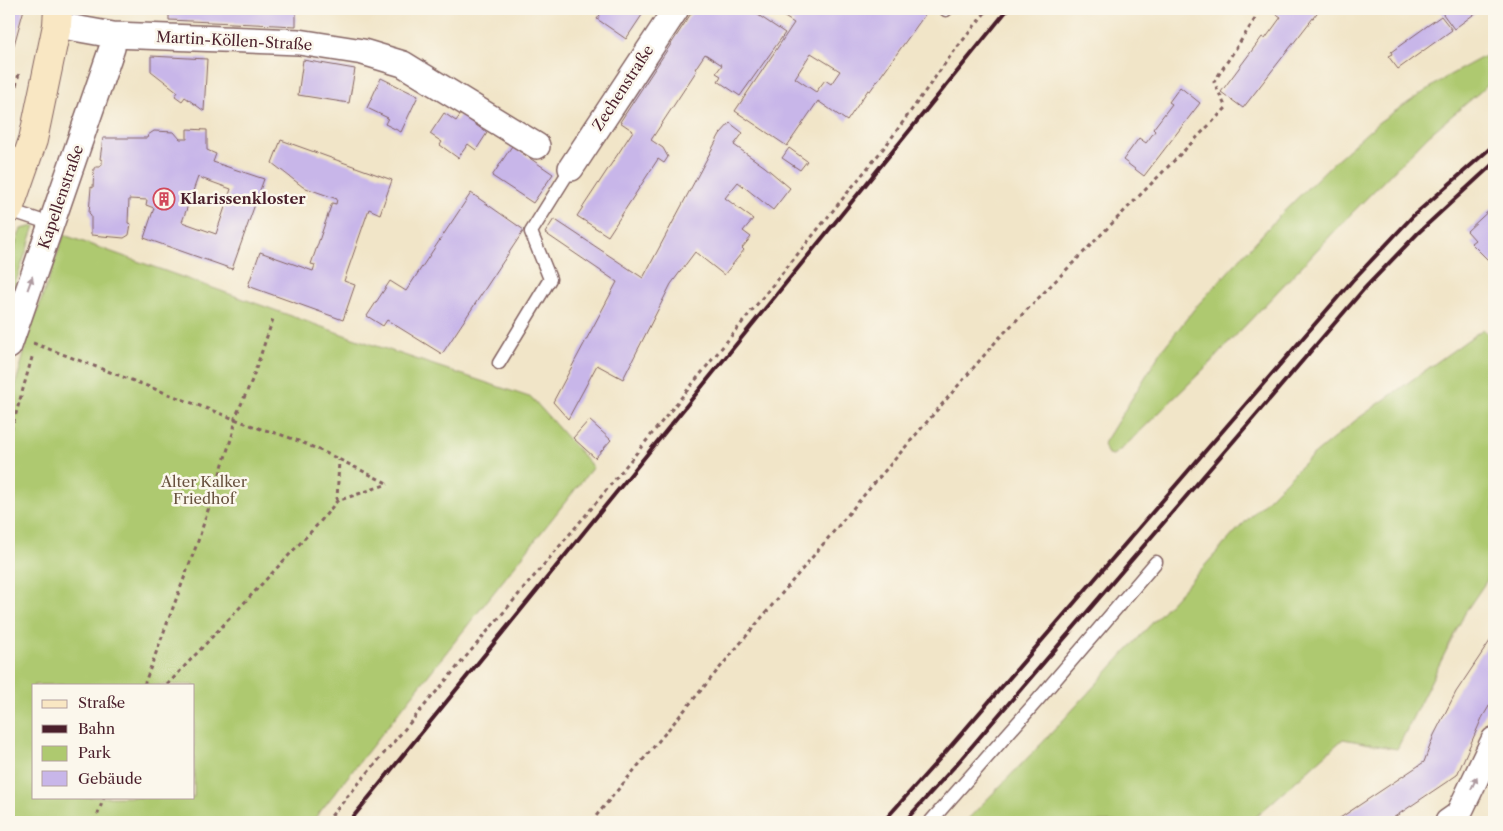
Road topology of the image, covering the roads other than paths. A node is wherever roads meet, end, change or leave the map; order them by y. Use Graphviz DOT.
graph roads {
  1 [pos="672,10"];
  2 [pos="58,17"];
  3 [pos="112,48"];
  4 [pos="537,146"];
  5 [pos="571,168"];
  6 [pos="14,176"];
  7 [pos="9,209"];
  8 [pos="51,224"];
  9 [pos="10,340"];
  10 [pos="499,364"];
  11 [pos="1156,562"];
  12 [pos="1494,740"];
  13 [pos="1458,820"];
  14 [pos="930,822"];
  1 -- 5 [label="street, Zechenstraße"];
  2 -- 4 [label="street, Martin-Köllen-Straße"];
  2 -- 6 [label="main road"];
  3 -- 8 [label="street, Kapellenstraße"];
  5 -- 10 [label="lane"];
  6 -- 7 [label="main road"];
  7 -- 8 [label="lane"];
  9 -- 8 [label="street, Kapellenstraße, one-way"];
  11 -- 14 [label="lane"];
  13 -- 12 [label="street, one-way"];
}
